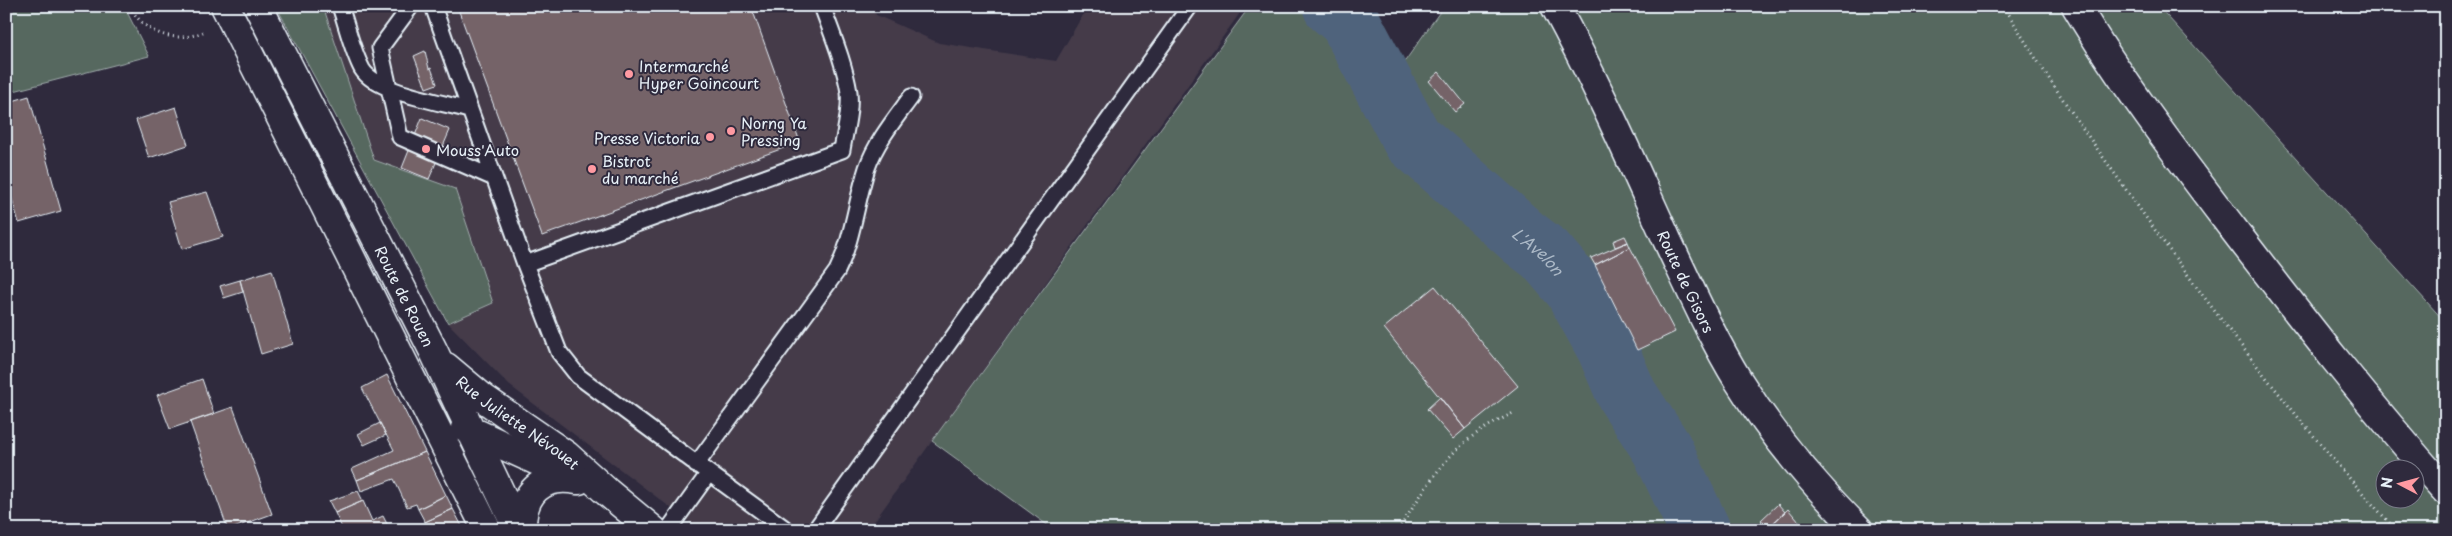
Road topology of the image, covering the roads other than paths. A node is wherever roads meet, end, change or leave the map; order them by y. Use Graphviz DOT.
graph roads {
  1 [pos="258,6"];
  2 [pos="340,6"];
  3 [pos="411,6"];
  4 [pos="433,6"];
  5 [pos="822,6"];
  6 [pos="1190,6"];
  7 [pos="1555,6"];
  8 [pos="2076,6"];
  9 [pos="228,13"];
  10 [pos="389,88"];
  11 [pos="911,97"];
  12 [pos="469,110"];
  13 [pos="494,178"];
  14 [pos="525,264"];
  15 [pos="433,350"];
  16 [pos="411,379"];
  17 [pos="472,431"];
  18 [pos="696,465"];
  19 [pos="709,473"];
  20 [pos="595,487"];
  21 [pos="2446,491"];
  22 [pos="488,530"];
  23 [pos="518,530"];
  24 [pos="522,530"];
  25 [pos="653,530"];
  26 [pos="668,530"];
  27 [pos="788,530"];
  28 [pos="815,530"];
  29 [pos="1859,530"];
  1 -- 15 [label="main road, Route de Rouen"];
  2 -- 10 [label="lane"];
  3 -- 10 [label="lane"];
  4 -- 12 [label="lane"];
  5 -- 14 [label="lane"];
  6 -- 28 [label="lane"];
  7 -- 29 [label="main road, Route de Gisors"];
  8 -- 21 [label="main road"];
  9 -- 16 [label="main road, Route de Rouen"];
  10 -- 12 [label="lane"];
  10 -- 13 [label="lane"];
  11 -- 18 [label="lane"];
  12 -- 13 [label="lane"];
  13 -- 14 [label="lane"];
  14 -- 18 [label="lane"];
  15 -- 17 [label="main road, Route de Rouen"];
  15 -- 20 [label="main road, Rue Juliette Névouet"];
  16 -- 17 [label="main road, Rue Juliette Névouet"];
  16 -- 22 [label="main road, Route de Rouen"];
  17 -- 20 [label="main road, Rue Juliette Névouet"];
  17 -- 23 [label="main road, Route de Rouen"];
  18 -- 19 [label="lane"];
  19 -- 26 [label="lane"];
  19 -- 27 [label="lane"];
  20 -- 24 [label="main road, Rue Juliette Névouet"];
  20 -- 25 [label="main road, Rue Juliette Névouet"];
}
